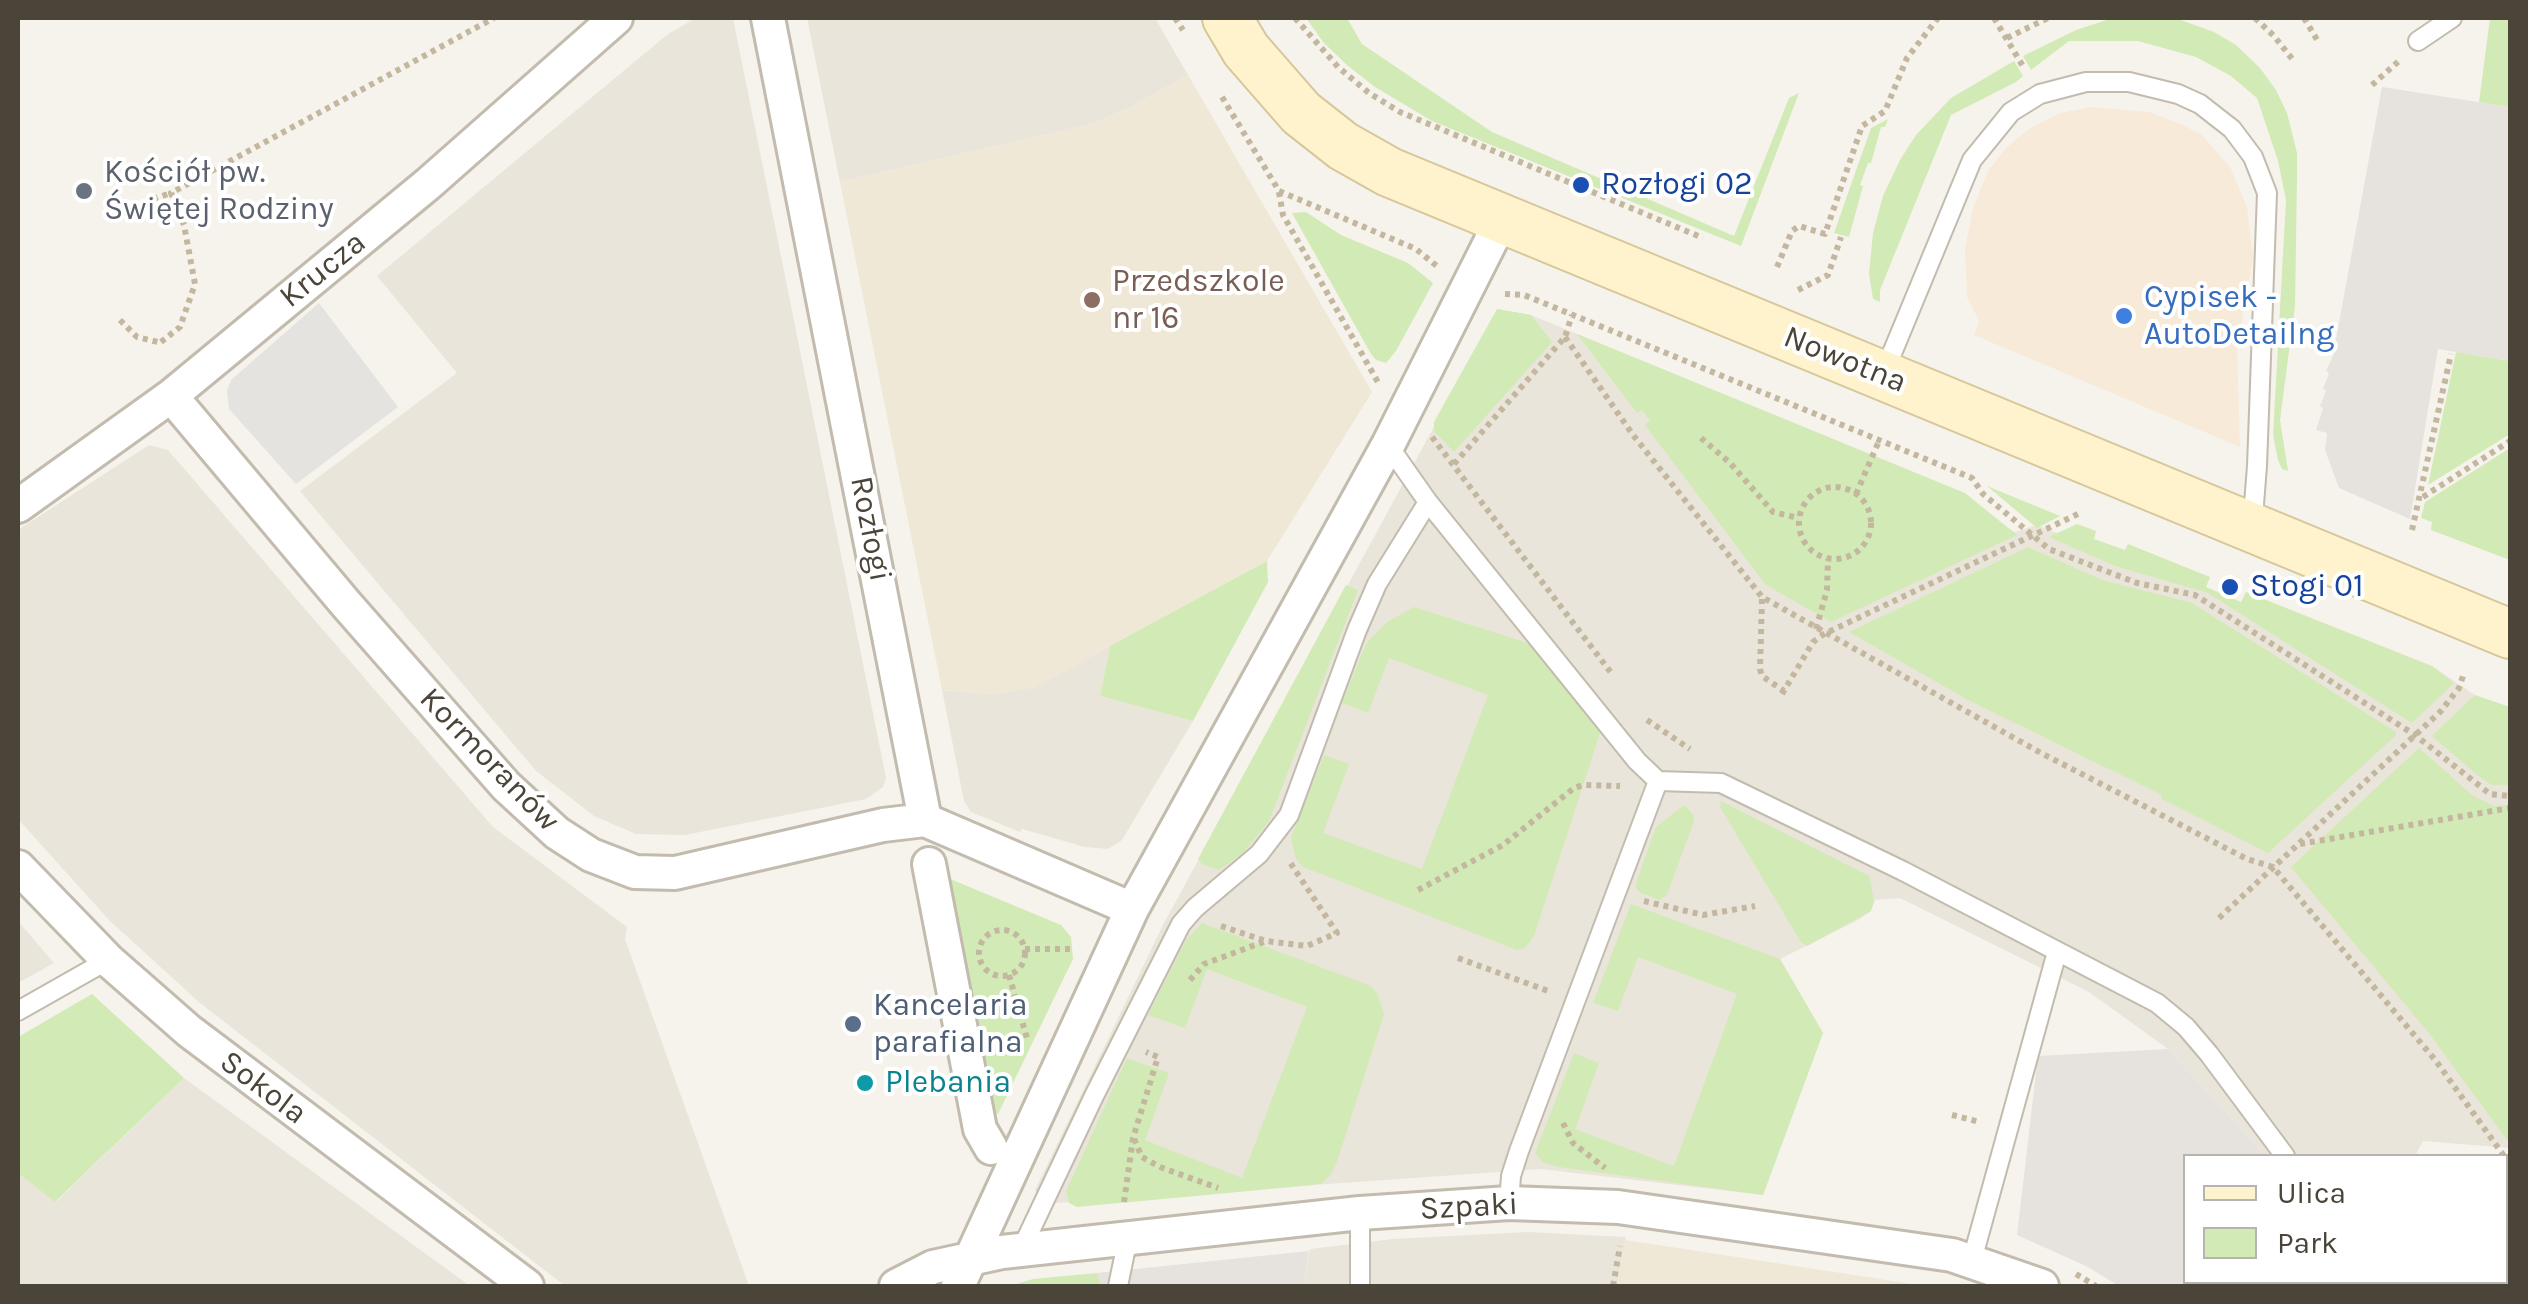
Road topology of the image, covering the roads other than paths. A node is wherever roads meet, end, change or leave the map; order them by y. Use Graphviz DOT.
graph roads {
  1 [pos="616,18"];
  2 [pos="768,18"];
  3 [pos="1227,18"];
  4 [pos="2452,18"];
  5 [pos="2418,41"];
  6 [pos="1502,219"];
  7 [pos="1883,376"];
  8 [pos="172,396"];
  9 [pos="1388,445"];
  10 [pos="1428,502"];
  11 [pos="18,506"];
  12 [pos="2249,526"];
  13 [pos="2510,634"];
  14 [pos="1658,781"];
  15 [pos="924,820"];
  16 [pos="929,864"];
  17 [pos="18,867"];
  18 [pos="1132,909"];
  19 [pos="2057,952"];
  20 [pos="108,960"];
  21 [pos="18,1011"];
  22 [pos="991,1148"];
  23 [pos="2283,1154"];
  24 [pos="1509,1203"];
  25 [pos="1360,1213"];
  26 [pos="1126,1225"];
  27 [pos="1021,1250"];
  28 [pos="1972,1260"];
  29 [pos="965,1272"];
  30 [pos="528,1286"];
  31 [pos="896,1286"];
  32 [pos="1118,1286"];
  33 [pos="1360,1286"];
  34 [pos="2042,1286"];
  1 -- 8 [label="street, Krucza"];
  2 -- 15 [label="street, Rozłogi"];
  3 -- 6 [label="street, Nowotna"];
  4 -- 5 [label="lane"];
  6 -- 7 [label="street, Nowotna"];
  6 -- 9 [label="street"];
  7 -- 12 [label="street, Nowotna"];
  7 -- 12 [label="lane"];
  8 -- 11 [label="street, Krucza"];
  8 -- 15 [label="street, Kormoranów"];
  9 -- 10 [label="lane"];
  9 -- 18 [label="street"];
  10 -- 14 [label="lane"];
  10 -- 27 [label="lane"];
  12 -- 13 [label="street, Nowotna"];
  14 -- 19 [label="lane"];
  14 -- 24 [label="lane"];
  15 -- 18 [label="street"];
  16 -- 22 [label="street"];
  17 -- 20 [label="street, Sokola"];
  18 -- 29 [label="street"];
  19 -- 23 [label="lane"];
  19 -- 28 [label="lane"];
  20 -- 21 [label="lane"];
  20 -- 30 [label="street, Sokola"];
  24 -- 25 [label="street, Szpaki"];
  24 -- 28 [label="street, Szpaki"];
  25 -- 26 [label="street, Szpaki"];
  25 -- 33 [label="lane"];
  26 -- 27 [label="street, Szpaki"];
  26 -- 32 [label="lane"];
  27 -- 29 [label="street, Szpaki"];
  28 -- 34 [label="street, Szpaki"];
  29 -- 31 [label="street, Szpaki"];
}
